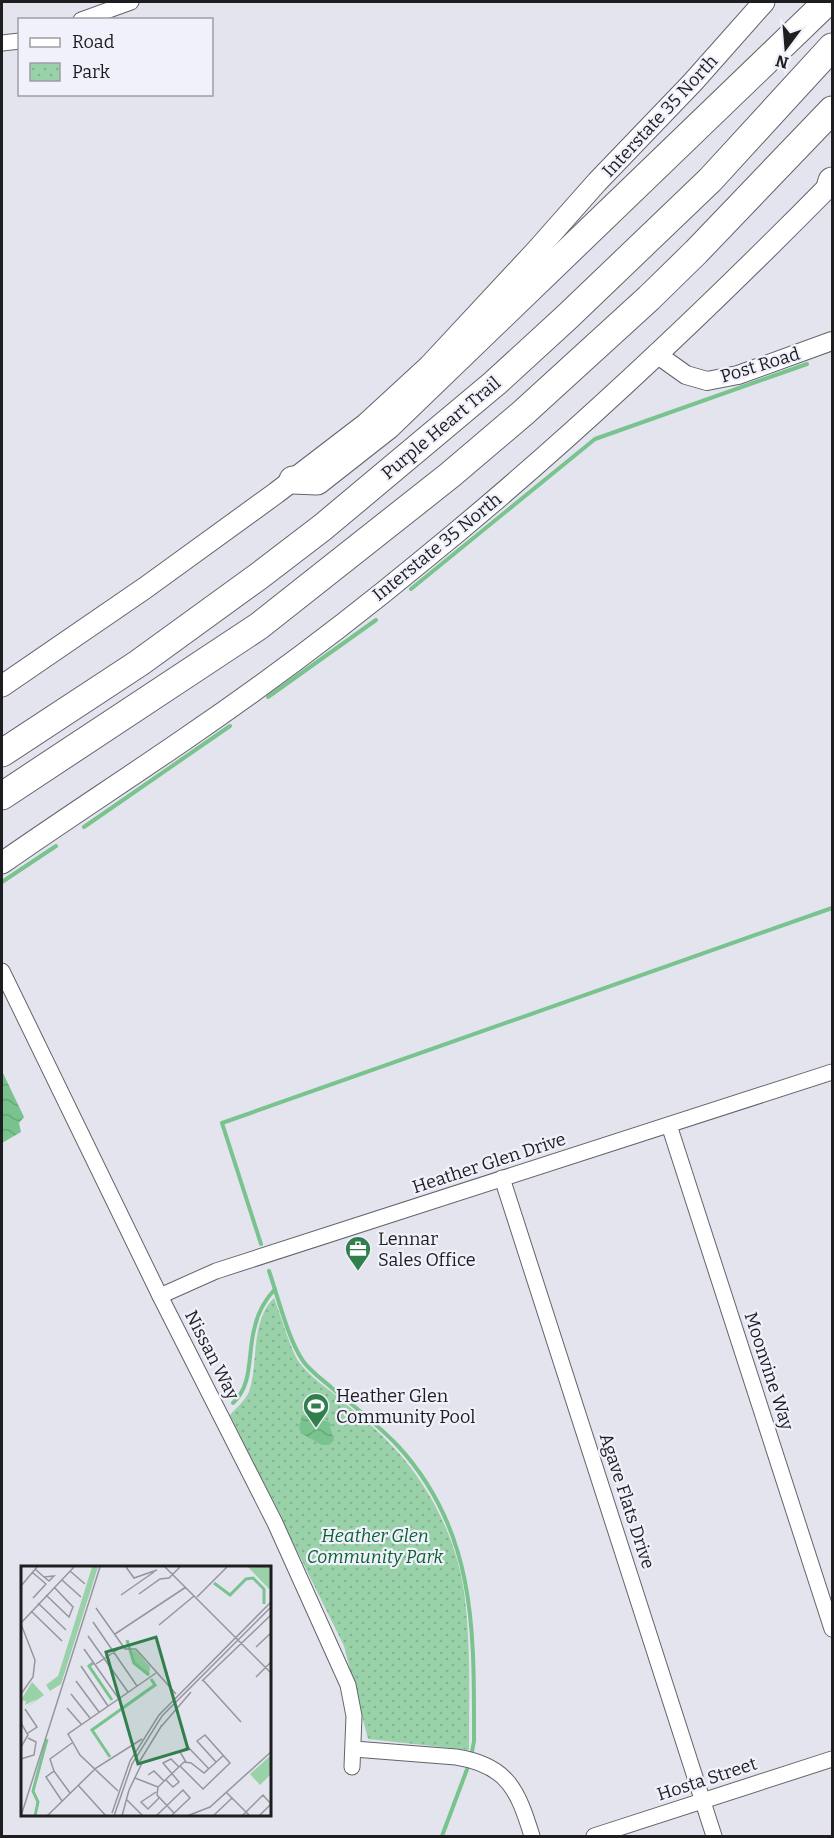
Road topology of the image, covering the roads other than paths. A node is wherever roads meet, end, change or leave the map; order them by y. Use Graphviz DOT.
graph roads {
  1 [pos="131,2"];
  2 [pos="764,2"];
  3 [pos="827,2"];
  4 [pos="87,18"];
  5 [pos="18,41"];
  6 [pos="2,43"];
  7 [pos="832,47"];
  8 [pos="832,110"];
  9 [pos="832,183"];
  10 [pos="832,341"];
  11 [pos="658,355"];
  12 [pos="293,480"];
  13 [pos="2,686"];
  14 [pos="2,753"];
  15 [pos="2,796"];
  16 [pos="2,863"];
  17 [pos="2,970"];
  18 [pos="832,1072"];
  19 [pos="669,1125"];
  20 [pos="502,1178"];
  21 [pos="160,1296"];
  22 [pos="832,1629"];
  23 [pos="354,1749"];
  24 [pos="832,1759"];
  25 [pos="352,1767"];
  26 [pos="704,1800"];
  27 [pos="532,1836"];
  28 [pos="594,1836"];
  29 [pos="714,1836"];
  1 -- 4 [label="street"];
  2 -- 12 [label="main road, Interstate 35 North"];
  3 -- 12 [label="highway"];
  5 -- 6 [label="street"];
  7 -- 14 [label="highway, Purple Heart Trail"];
  8 -- 15 [label="highway"];
  9 -- 11 [label="main road, Interstate 35 North"];
  10 -- 11 [label="street, Post Road"];
  11 -- 16 [label="main road, Interstate 35 North"];
  12 -- 13 [label="main road, Interstate 35 North"];
  17 -- 21 [label="street, Nissan Way"];
  18 -- 19 [label="street, Heather Glen Drive"];
  19 -- 20 [label="street, Heather Glen Drive"];
  19 -- 22 [label="street, Moonvine Way"];
  20 -- 21 [label="street, Heather Glen Drive"];
  20 -- 26 [label="street, Agave Flats Drive"];
  21 -- 23 [label="street, Nissan Way"];
  23 -- 25 [label="street, Nissan Way"];
  23 -- 27 [label="street"];
  24 -- 26 [label="street, Hosta Street"];
  26 -- 28 [label="street, Hosta Street"];
  26 -- 29 [label="street, Agave Flats Drive"];
}
